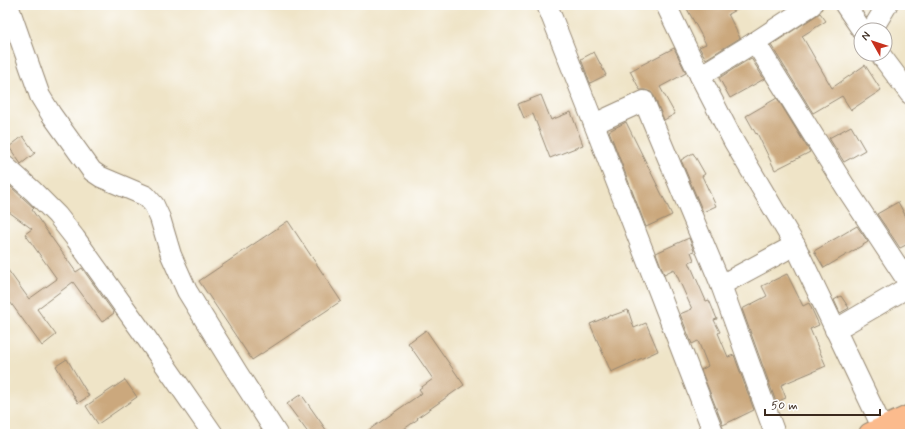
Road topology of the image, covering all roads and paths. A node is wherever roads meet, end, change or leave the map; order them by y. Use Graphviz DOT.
graph roads {
  1 [pos="8,5"];
  2 [pos="546,5"];
  3 [pos="666,5"];
  4 [pos="812,5"];
  5 [pos="845,5"];
  6 [pos="887,5"];
  7 [pos="857,22"];
  8 [pos="877,22"];
  9 [pos="755,42"];
  10 [pos="886,62"];
  11 [pos="700,76"];
  12 [pos="910,94"];
  13 [pos="594,124"];
  14 [pos="5,166"];
  15 [pos="795,245"];
  16 [pos="721,285"];
  17 [pos="910,286"];
  18 [pos="835,330"];
  19 [pos="910,416"];
  20 [pos="876,431"];
  21 [pos="213,434"];
  22 [pos="277,434"];
  23 [pos="714,434"];
  24 [pos="775,434"];
  1 -- 22 [label="street"];
  2 -- 13 [label="street"];
  3 -- 11 [label="street"];
  4 -- 9 [label="street"];
  5 -- 7 [label="street"];
  6 -- 8 [label="street"];
  9 -- 11 [label="street"];
  9 -- 17 [label="street"];
  10 -- 12 [label="street"];
  11 -- 15 [label="street"];
  13 -- 16 [label="street"];
  13 -- 23 [label="street"];
  14 -- 21 [label="street"];
  15 -- 16 [label="street"];
  15 -- 18 [label="street"];
  16 -- 24 [label="street"];
  17 -- 18 [label="street"];
  18 -- 20 [label="street"];
  19 -- 20 [label="main road"];
}
